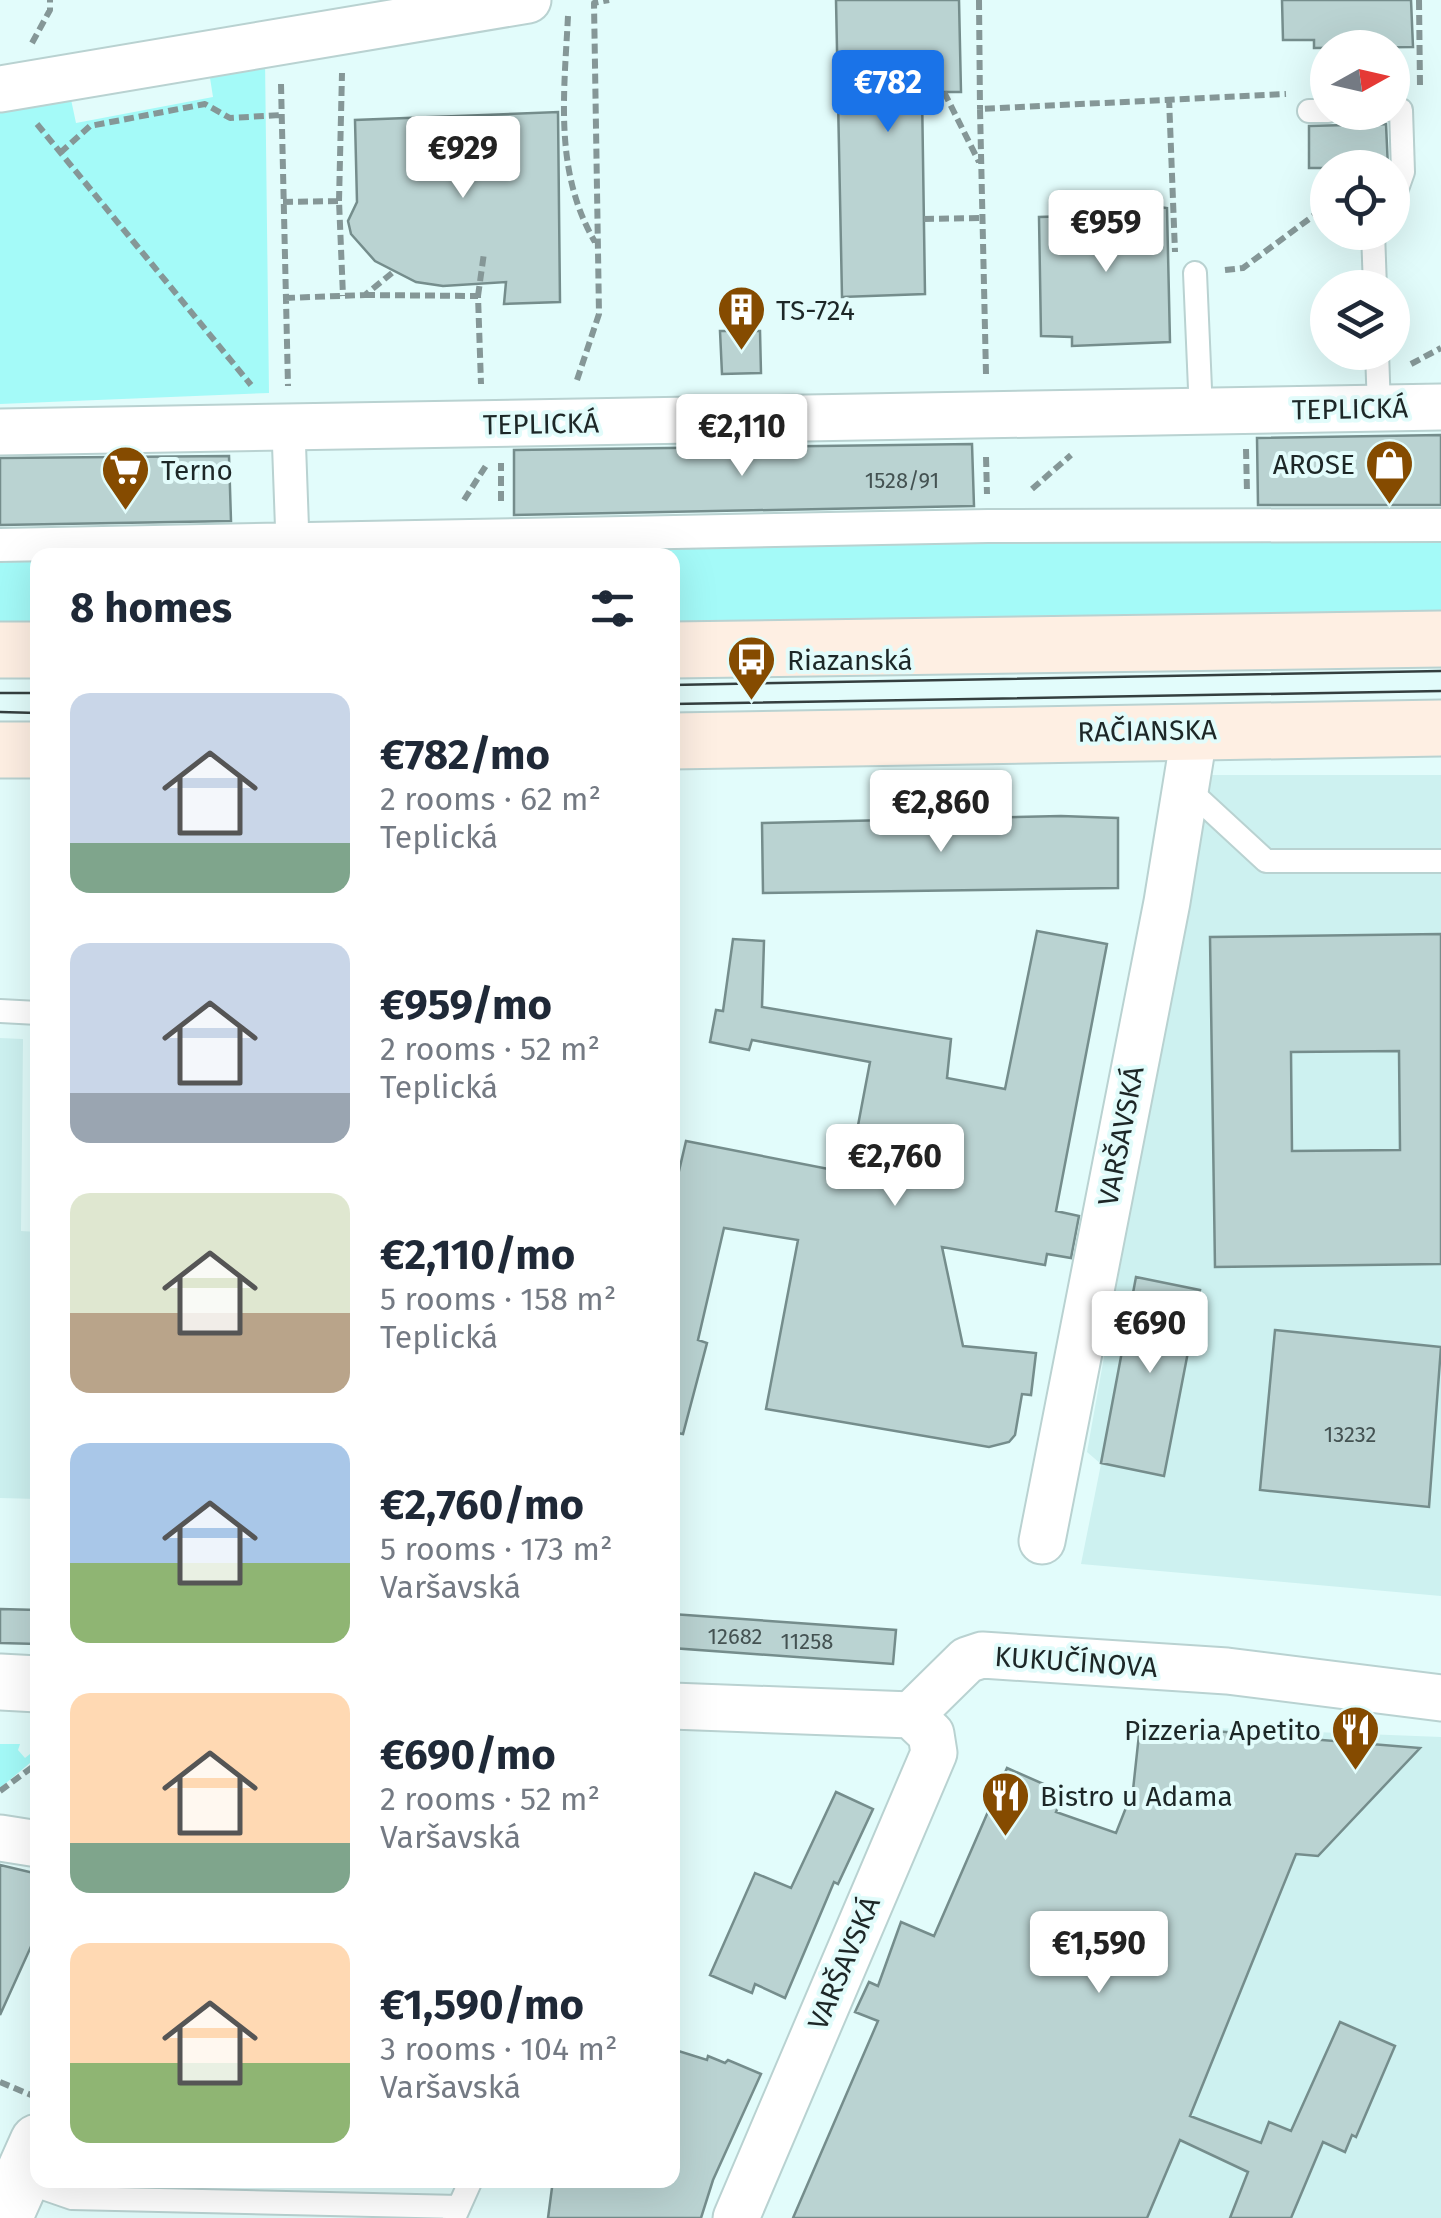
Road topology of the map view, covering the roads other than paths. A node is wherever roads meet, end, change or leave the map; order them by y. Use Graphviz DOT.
graph roads {
  1 [pos="528,0"];
  2 [pos="4,88"];
  3 [pos="1195,273"];
  4 [pos="1378,370"];
  5 [pos="1441,407"];
  6 [pos="1379,408"];
  7 [pos="1201,412"];
  8 [pos="0,432"];
  9 [pos="289,445"];
  10 [pos="1441,525"];
  11 [pos="0,545"];
  12 [pos="293,548"];
  13 [pos="1441,638"];
  14 [pos="0,650"];
  15 [pos="30,650"];
  16 [pos="680,650"];
  17 [pos="1441,728"];
  18 [pos="1195,730"];
  19 [pos="680,741"];
  20 [pos="0,750"];
  21 [pos="30,750"];
  22 [pos="1187,788"];
  23 [pos="1441,861"];
  24 [pos="0,1011"];
  25 [pos="30,1013"];
  26 [pos="1042,1541"];
  27 [pos="0,1682"];
  28 [pos="30,1684"];
  29 [pos="1441,1698"];
  30 [pos="680,1708"];
  31 [pos="911,1715"];
  32 [pos="0,1838"];
  33 [pos="30,1843"];
  34 [pos="44,2188"];
  35 [pos="468,2188"];
  36 [pos="457,2212"];
  37 [pos="736,2218"];
  1 -- 2 [label="street"];
  3 -- 7 [label="lane"];
  4 -- 6 [label="lane"];
  5 -- 6 [label="street, TEPLICKÁ"];
  6 -- 7 [label="street, TEPLICKÁ"];
  7 -- 8 [label="street, TEPLICKÁ"];
  9 -- 12 [label="street"];
  10 -- 12 [label="street"];
  11 -- 12 [label="street"];
  13 -- 16 [label="main road"];
  14 -- 15 [label="main road"];
  17 -- 18 [label="main road, RAČIANSKA"];
  18 -- 19 [label="main road, RAČIANSKA"];
  18 -- 22 [label="street, VARŠAVSKÁ"];
  20 -- 21 [label="main road"];
  22 -- 23 [label="lane"];
  22 -- 26 [label="street, VARŠAVSKÁ"];
  24 -- 25 [label="lane"];
  27 -- 28 [label="street"];
  29 -- 31 [label="street, KUKUČÍNOVA"];
  30 -- 31 [label="street"];
  31 -- 37 [label="street, VARŠAVSKÁ"];
  32 -- 33 [label="street"];
  34 -- 36 [label="lane"];
  35 -- 36 [label="lane"];
}
